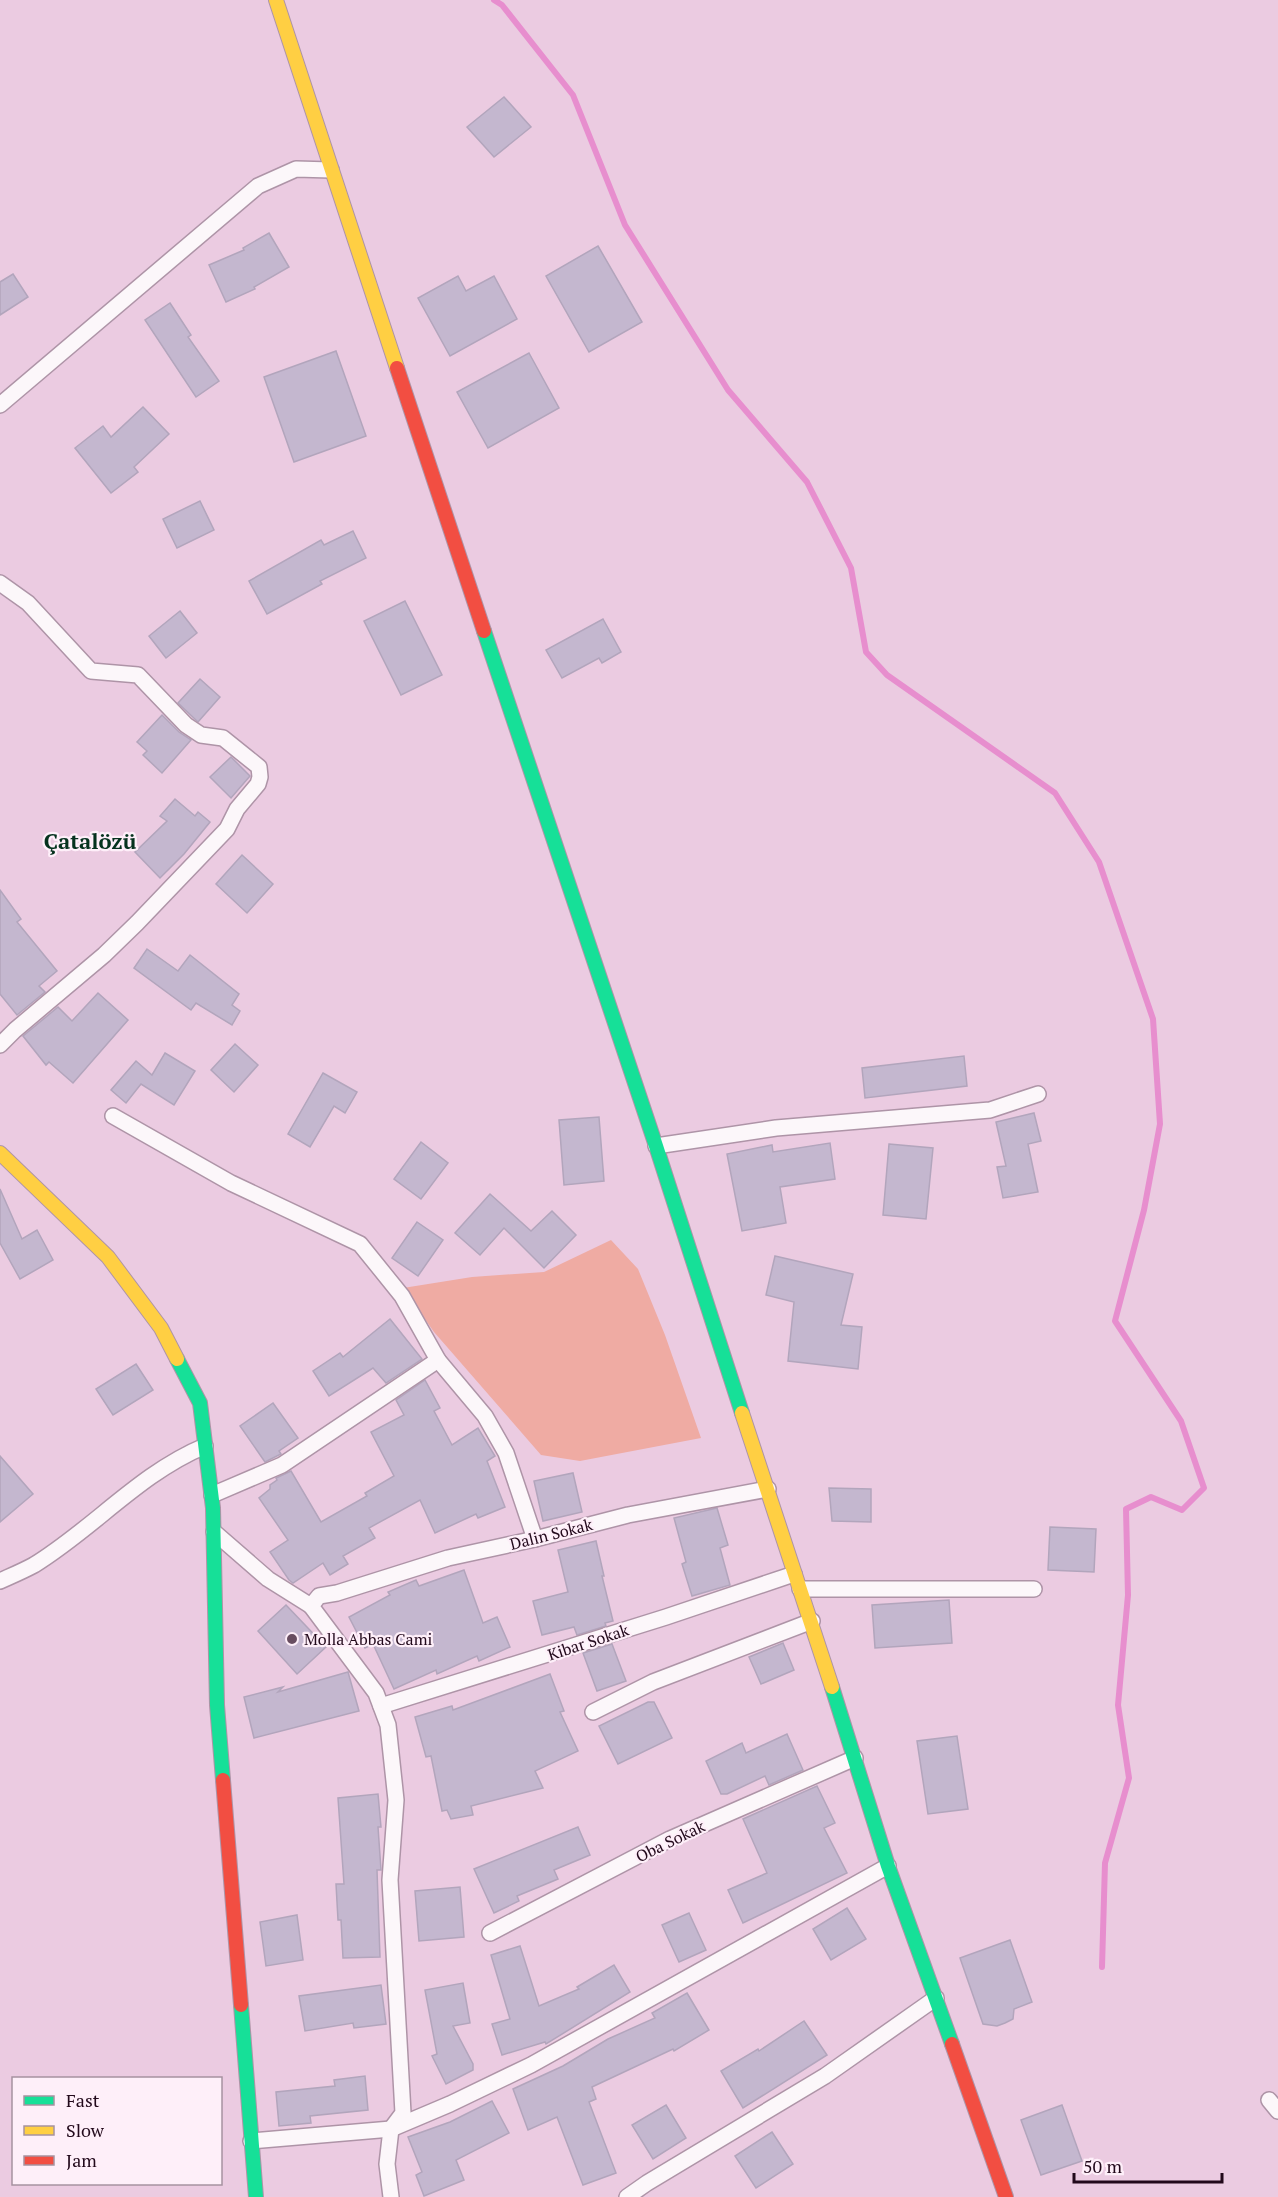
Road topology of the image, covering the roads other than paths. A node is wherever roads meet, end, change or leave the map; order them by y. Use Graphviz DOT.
graph roads {
  1 [pos="276,0"];
  2 [pos="331,170"];
  3 [pos="0,405"];
  4 [pos="0,583"];
  5 [pos="0,1045"];
  6 [pos="1038,1094"];
  7 [pos="113,1116"];
  8 [pos="656,1146"];
  9 [pos="0,1153"];
  10 [pos="438,1360"];
  11 [pos="205,1446"];
  12 [pos="768,1489"];
  13 [pos="212,1495"];
  14 [pos="214,1532"];
  15 [pos="536,1539"];
  16 [pos="0,1581"];
  17 [pos="797,1582"];
  18 [pos="1034,1589"];
  19 [pos="311,1606"];
  20 [pos="812,1621"];
  21 [pos="381,1706"];
  22 [pos="593,1712"];
  23 [pos="855,1758"];
  24 [pos="888,1866"];
  25 [pos="490,1933"];
  26 [pos="936,1998"];
  27 [pos="391,2129"];
  28 [pos="252,2141"];
  29 [pos="256,2197"];
  30 [pos="391,2197"];
  31 [pos="627,2197"];
  32 [pos="1005,2197"];
  1 -- 2 [label="main road"];
  2 -- 3 [label="street"];
  2 -- 8 [label="main road"];
  4 -- 5 [label="street"];
  6 -- 8 [label="street"];
  7 -- 10 [label="street"];
  8 -- 12 [label="main road"];
  9 -- 11 [label="main road"];
  10 -- 13 [label="street"];
  10 -- 15 [label="street"];
  11 -- 13 [label="main road"];
  11 -- 16 [label="street"];
  12 -- 15 [label="street, Dalin Sokak"];
  12 -- 17 [label="main road"];
  13 -- 14 [label="main road"];
  14 -- 19 [label="street"];
  14 -- 28 [label="main road"];
  15 -- 19 [label="street, Dalin Sokak"];
  17 -- 18 [label="street, Kibar Sokak"];
  17 -- 20 [label="main road"];
  17 -- 21 [label="street, Kibar Sokak"];
  19 -- 21 [label="street"];
  20 -- 22 [label="street"];
  20 -- 23 [label="main road"];
  21 -- 27 [label="street"];
  23 -- 24 [label="main road"];
  23 -- 25 [label="street, Oba Sokak"];
  24 -- 26 [label="main road"];
  24 -- 27 [label="street"];
  26 -- 31 [label="street"];
  26 -- 32 [label="main road"];
  27 -- 28 [label="street"];
  27 -- 30 [label="street"];
  28 -- 29 [label="main road"];
}
